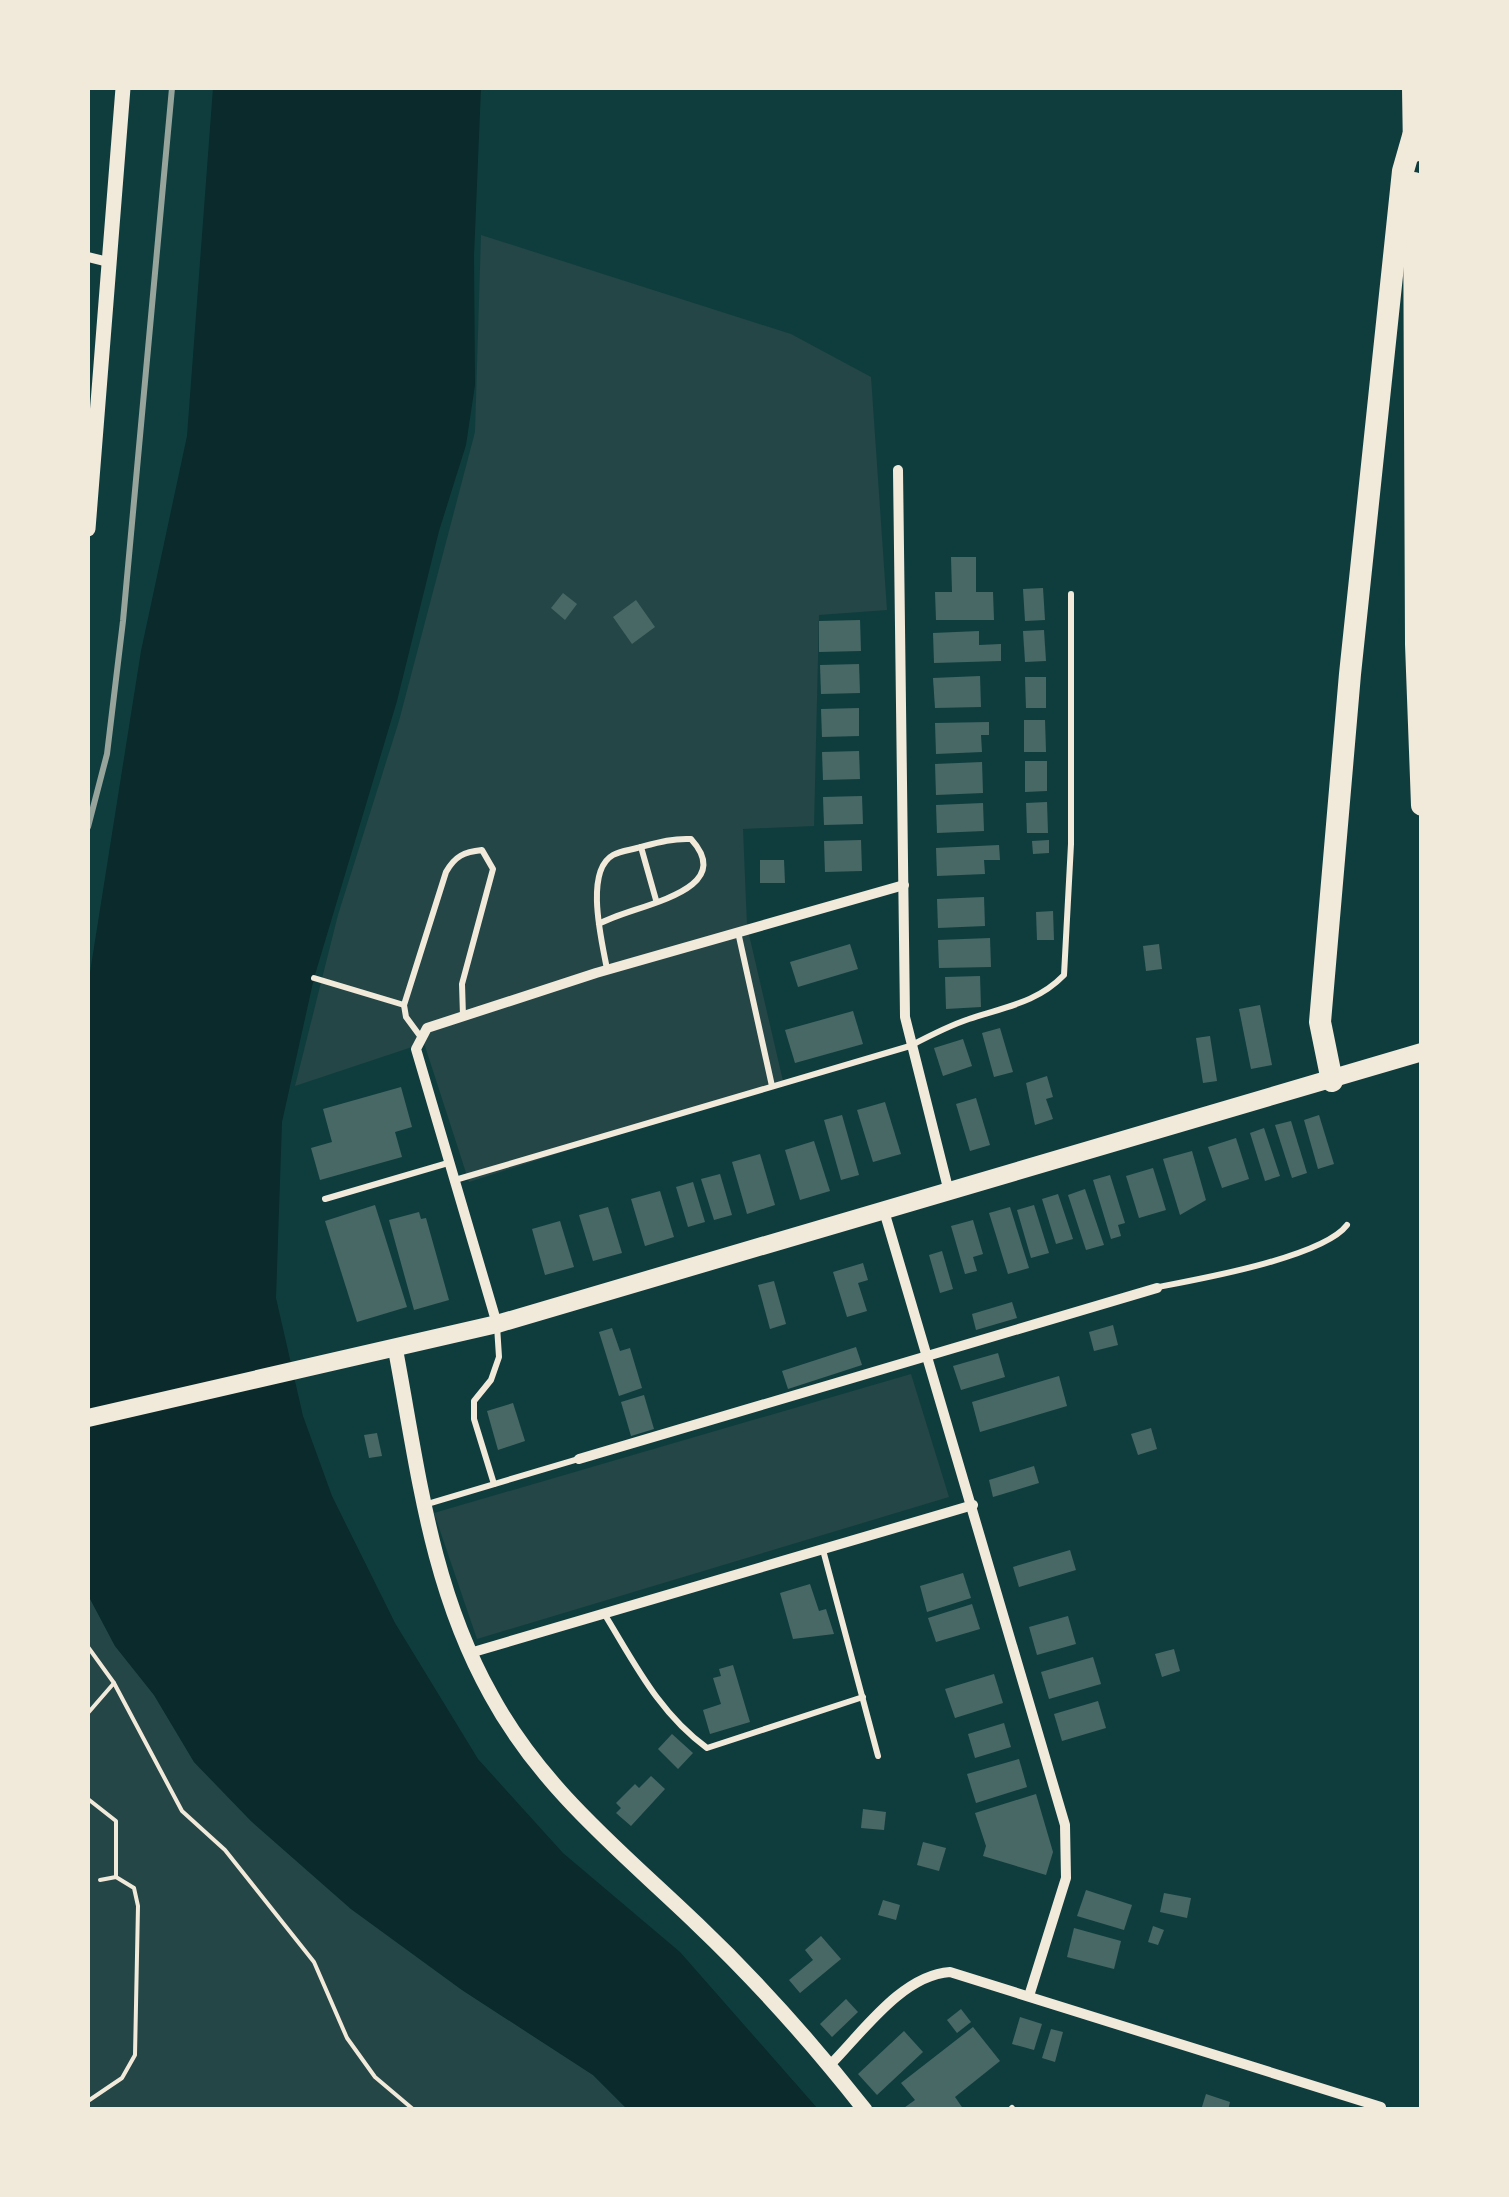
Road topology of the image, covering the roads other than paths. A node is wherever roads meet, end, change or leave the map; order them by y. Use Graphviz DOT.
graph roads {
  1 [pos="123,88"];
  2 [pos="1413,88"];
  3 [pos="1413,136"];
  4 [pos="88,257"];
  5 [pos="108,262"];
  6 [pos="898,470"];
  7 [pos="88,529"];
  8 [pos="1071,594"];
  9 [pos="1422,805"];
  10 [pos="641,847"];
  11 [pos="904,885"];
  12 [pos="656,900"];
  13 [pos="599,924"];
  14 [pos="738,932"];
  15 [pos="607,970"];
  16 [pos="314,978"];
  17 [pos="404,1004"];
  18 [pos="463,1016"];
  19 [pos="420,1036"];
  20 [pos="910,1046"];
  21 [pos="1422,1052"];
  22 [pos="1332,1080"];
  23 [pos="772,1086"];
  24 [pos="450,1162"];
  25 [pos="455,1180"];
  26 [pos="950,1192"];
  27 [pos="326,1199"];
  28 [pos="884,1211"];
  29 [pos="1347,1225"];
  30 [pos="1157,1288"];
  31 [pos="496,1324"];
  32 [pos="395,1348"];
  33 [pos="928,1354"];
  34 [pos="88,1418"];
  35 [pos="579,1459"];
  36 [pos="494,1484"];
  37 [pos="973,1505"];
  38 [pos="421,1506"];
  39 [pos="823,1549"];
  40 [pos="604,1613"];
  41 [pos="470,1653"];
  42 [pos="863,1698"];
  43 [pos="878,1756"];
  44 [pos="1029,1996"];
  45 [pos="830,2065"];
  46 [pos="1380,2108"];
  47 [pos="865,2110"];
  1 -- 5 [label="street"];
  2 -- 3 [label="highway"];
  3 -- 9 [label="highway"];
  3 -- 22 [label="highway"];
  4 -- 5 [label="street"];
  5 -- 7 [label="street"];
  6 -- 11 [label="street"];
  8 -- 20 [label="lane"];
  10 -- 12 [label="lane"];
  10 -- 12 [label="lane"];
  10 -- 13 [label="lane"];
  11 -- 14 [label="street"];
  11 -- 20 [label="street"];
  12 -- 13 [label="lane"];
  13 -- 15 [label="lane"];
  14 -- 15 [label="street"];
  14 -- 23 [label="lane"];
  15 -- 18 [label="street"];
  16 -- 17 [label="lane"];
  17 -- 18 [label="lane"];
  17 -- 19 [label="lane"];
  18 -- 19 [label="street"];
  19 -- 24 [label="street"];
  20 -- 23 [label="lane"];
  20 -- 26 [label="street"];
  21 -- 22 [label="main road"];
  22 -- 26 [label="main road"];
  23 -- 25 [label="lane"];
  24 -- 25 [label="street"];
  24 -- 27 [label="lane"];
  25 -- 31 [label="street"];
  26 -- 28 [label="main road"];
  28 -- 31 [label="main road"];
  28 -- 33 [label="street"];
  29 -- 30 [label="lane"];
  30 -- 33 [label="street"];
  31 -- 32 [label="main road"];
  31 -- 36 [label="lane"];
  32 -- 34 [label="main road"];
  32 -- 38 [label="street"];
  33 -- 35 [label="street"];
  33 -- 37 [label="street"];
  35 -- 36 [label="lane"];
  36 -- 38 [label="lane"];
  37 -- 39 [label="street"];
  37 -- 44 [label="street"];
  38 -- 41 [label="street"];
  39 -- 40 [label="street"];
  39 -- 42 [label="lane"];
  40 -- 41 [label="street"];
  40 -- 42 [label="lane"];
  41 -- 45 [label="street"];
  42 -- 43 [label="lane"];
  44 -- 45 [label="street"];
  44 -- 46 [label="street"];
  45 -- 47 [label="street"];
}
